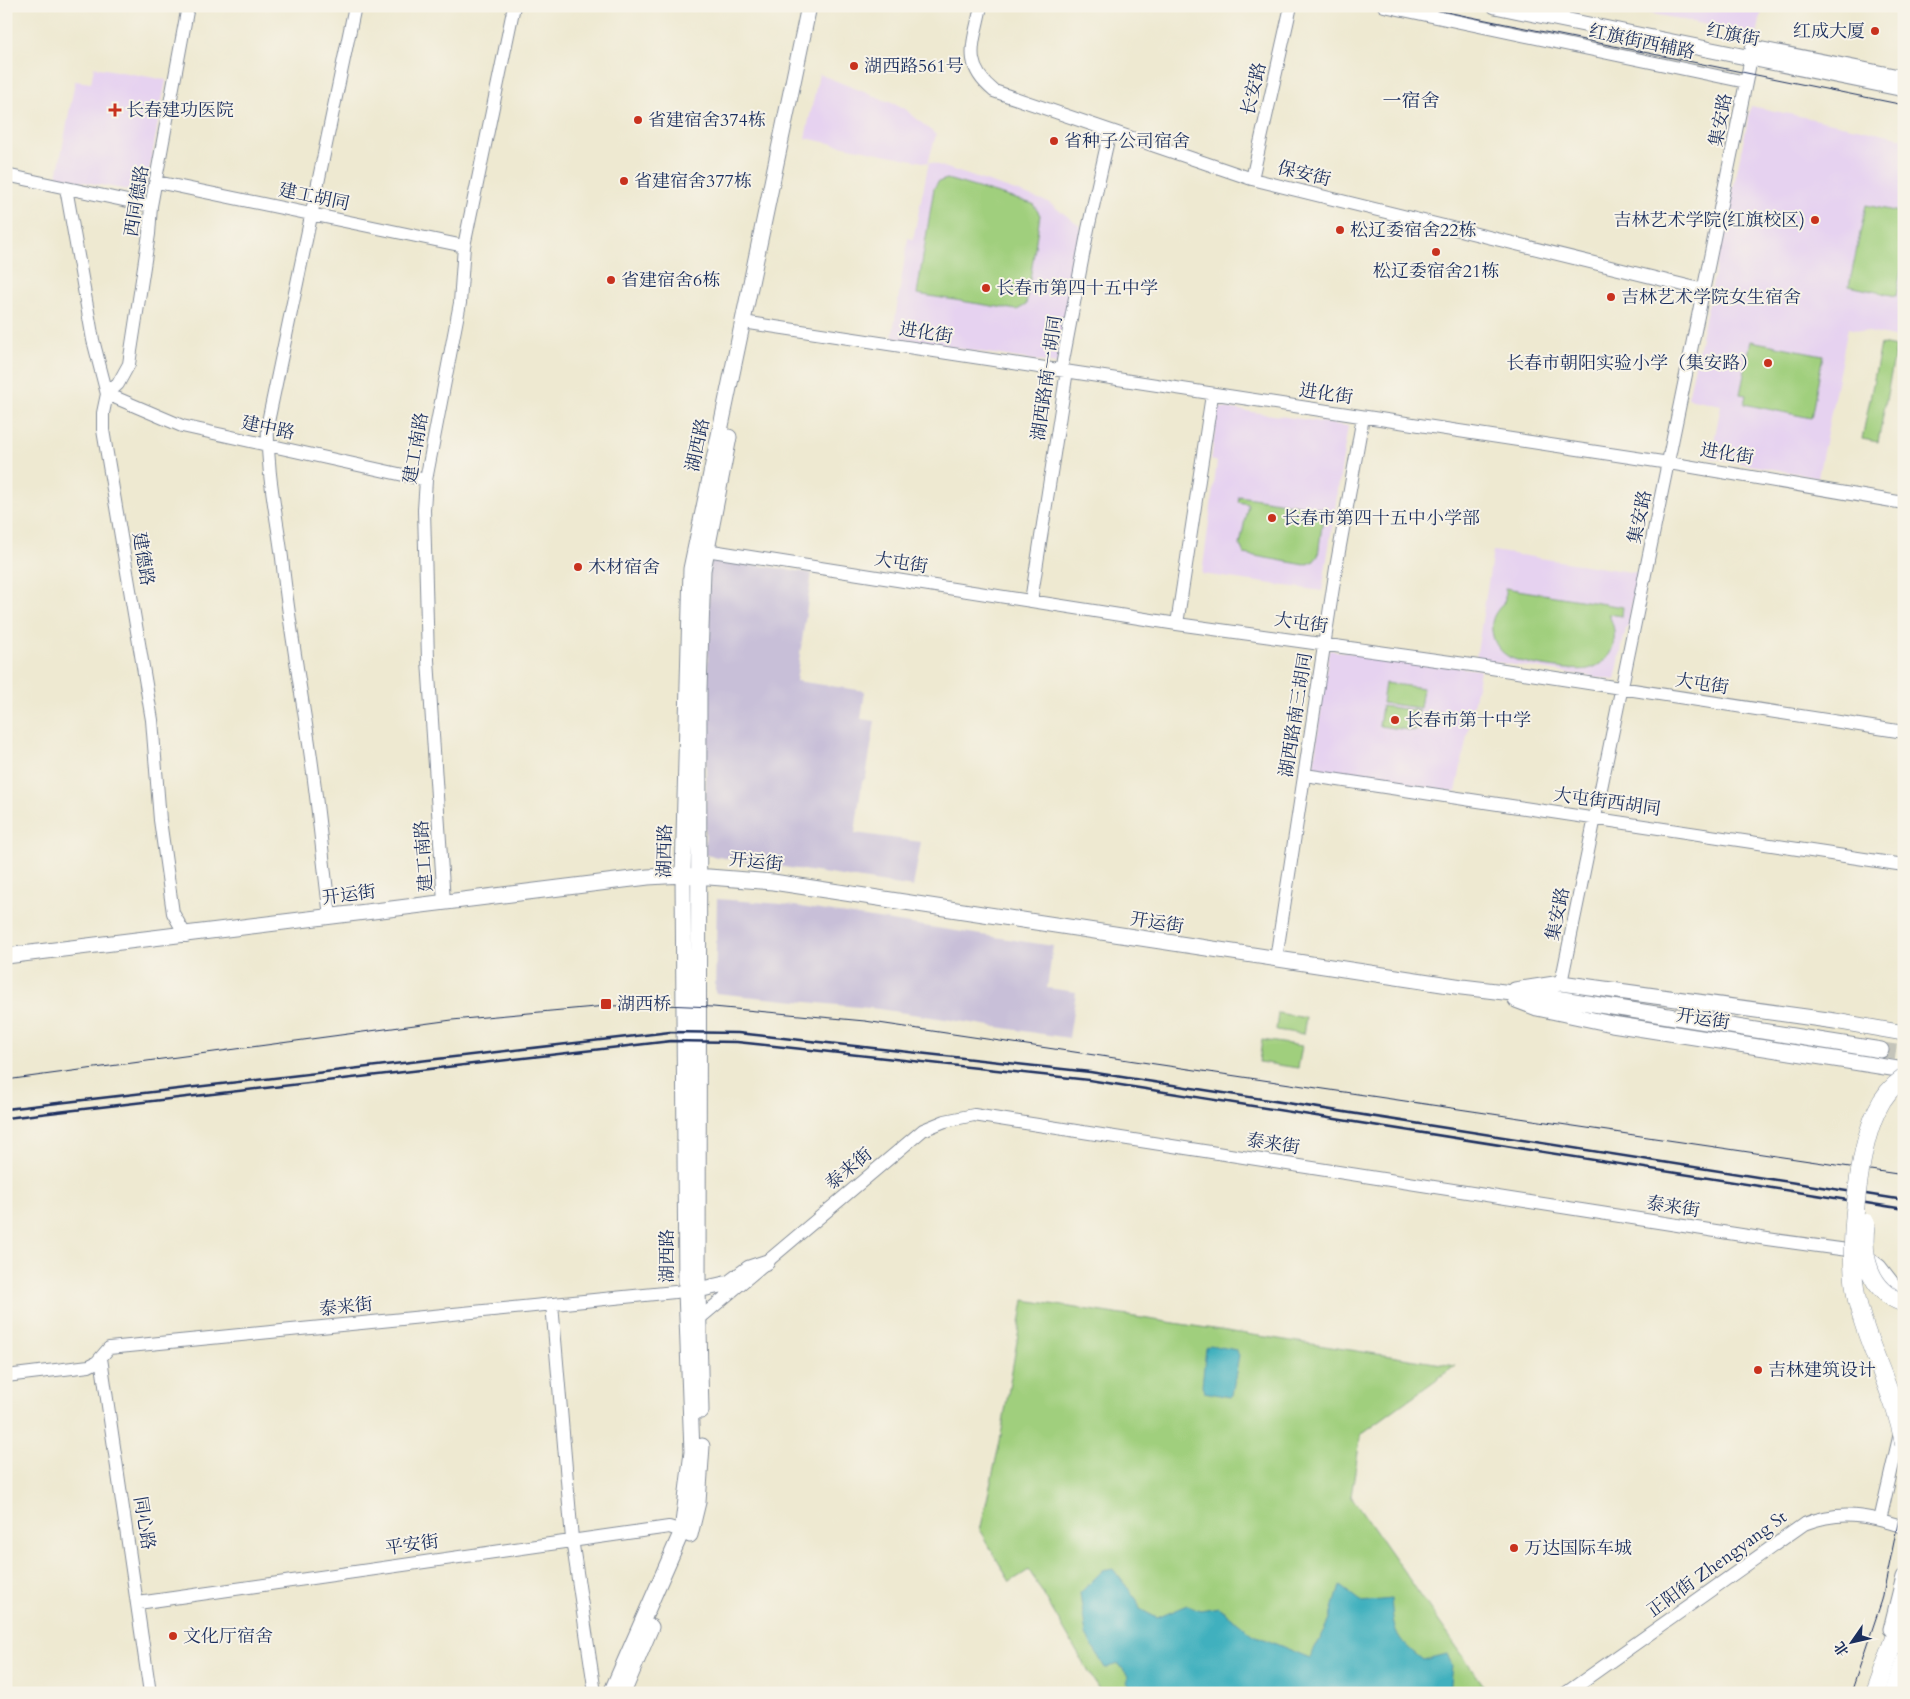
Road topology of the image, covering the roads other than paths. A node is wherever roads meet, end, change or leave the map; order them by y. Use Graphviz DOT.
graph roads {
  1 [pos="188,6"];
  2 [pos="356,6"];
  3 [pos="514,6"];
  4 [pos="809,6"];
  5 [pos="818,6"];
  6 [pos="982,6"];
  7 [pos="1291,6"];
  8 [pos="1384,6"];
  9 [pos="1495,6"];
  10 [pos="1544,6"];
  11 [pos="1447,12"];
  12 [pos="1751,58"];
  13 [pos="1904,78"];
  14 [pos="1746,82"];
  15 [pos="1904,89"];
  16 [pos="1110,132"];
  17 [pos="6,175"];
  18 [pos="1252,179"];
  19 [pos="157,182"];
  20 [pos="66,188"];
  21 [pos="151,206"];
  22 [pos="312,214"];
  23 [pos="464,246"];
  24 [pos="1704,290"];
  25 [pos="748,323"];
  26 [pos="1064,372"];
  27 [pos="107,394"];
  28 [pos="1212,395"];
  29 [pos="1363,417"];
  30 [pos="267,446"];
  31 [pos="1669,463"];
  32 [pos="426,480"];
  33 [pos="1904,503"];
  34 [pos="700,551"];
  35 [pos="1030,601"];
  36 [pos="1177,624"];
  37 [pos="1325,644"];
  38 [pos="1621,689"];
  39 [pos="1904,732"];
  40 [pos="1305,775"];
  41 [pos="1595,819"];
  42 [pos="1904,864"];
  43 [pos="691,875"];
  44 [pos="444,902"];
  45 [pos="330,916"];
  46 [pos="186,936"];
  47 [pos="6,956"];
  48 [pos="1276,959"];
  49 [pos="1561,983"];
  50 [pos="1499,993"];
  51 [pos="1901,1034"];
  52 [pos="1881,1050"];
  53 [pos="1904,1060"];
  54 [pos="1899,1072"];
  55 [pos="1904,1092"];
  56 [pos="767,1262"];
  57 [pos="692,1290"];
  58 [pos="1904,1297"];
  59 [pos="1904,1303"];
  60 [pos="552,1304"];
  61 [pos="693,1324"];
  62 [pos="101,1358"];
  63 [pos="90,1366"];
  64 [pos="104,1375"];
  65 [pos="6,1376"];
  66 [pos="1904,1416"];
  67 [pos="1904,1444"];
  68 [pos="1880,1520"];
  69 [pos="1904,1527"];
  70 [pos="687,1532"];
  71 [pos="572,1539"];
  72 [pos="1904,1577"];
  73 [pos="138,1603"];
  74 [pos="1904,1612"];
  75 [pos="1904,1644"];
  76 [pos="1904,1660"];
  77 [pos="150,1693"];
  78 [pos="596,1693"];
  79 [pos="611,1693"];
  80 [pos="623,1693"];
  81 [pos="1566,1693"];
  82 [pos="1870,1693"];
  83 [pos="1875,1693"];
  84 [pos="1887,1693"];
  85 [pos="1892,1693"];
  1 -- 19 [label="street, 西同德路"];
  2 -- 22 [label="street"];
  3 -- 23 [label="street, 建工南路"];
  4 -- 25 [label="main road, 湖西路"];
  5 -- 25 [label="main road, 湖西路"];
  6 -- 16 [label="street, 保安街"];
  7 -- 18 [label="street, 长安路"];
  8 -- 11 [label="street, 红旗街西辅路"];
  9 -- 12 [label="main road, 红旗街"];
  10 -- 13 [label="main road, 红旗街"];
  11 -- 14 [label="street, 红旗街西辅路"];
  12 -- 14 [label="street, 集安路"];
  12 -- 15 [label="main road, 红旗街"];
  14 -- 24 [label="street, 集安路"];
  16 -- 18 [label="street, 保安街"];
  16 -- 26 [label="street, 湖西路南一胡同"];
  17 -- 20 [label="street"];
  18 -- 24 [label="street, 保安街"];
  19 -- 21 [label="street, 西同德路"];
  19 -- 22 [label="street, 建工胡同"];
  20 -- 21 [label="street"];
  20 -- 27 [label="street, 建德路"];
  21 -- 27 [label="street, 西同德路"];
  22 -- 23 [label="street, 建工胡同"];
  22 -- 30 [label="street"];
  23 -- 32 [label="street, 建工南路"];
  24 -- 31 [label="street, 集安路"];
  25 -- 26 [label="street, 进化街"];
  25 -- 34 [label="main road, 湖西路"];
  26 -- 28 [label="street, 进化街"];
  26 -- 35 [label="street, 湖西路南一胡同"];
  27 -- 30 [label="street, 建中路"];
  27 -- 46 [label="street, 建德路"];
  28 -- 29 [label="street, 进化街"];
  28 -- 36 [label="street"];
  29 -- 31 [label="street, 进化街"];
  29 -- 37 [label="street, 湖西路南三胡同"];
  30 -- 32 [label="street, 建中路"];
  30 -- 45 [label="street"];
  31 -- 33 [label="street, 进化街"];
  31 -- 38 [label="street, 集安路"];
  32 -- 44 [label="street, 建工南路"];
  34 -- 35 [label="street, 大屯街"];
  34 -- 43 [label="main road, 湖西路"];
  35 -- 36 [label="street, 大屯街"];
  36 -- 37 [label="street, 大屯街"];
  37 -- 38 [label="street, 大屯街"];
  37 -- 40 [label="street, 湖西路南三胡同"];
  38 -- 39 [label="street, 大屯街"];
  38 -- 41 [label="street, 集安路"];
  40 -- 41 [label="street, 大屯街西胡同"];
  40 -- 48 [label="street, 湖西路南三胡同"];
  41 -- 42 [label="street, 大屯街西胡同"];
  41 -- 49 [label="street, 集安路"];
  43 -- 44 [label="main road, 开运街"];
  43 -- 48 [label="main road, 开运街"];
  43 -- 57 [label="main road, 湖西路"];
  44 -- 45 [label="main road, 开运街"];
  45 -- 46 [label="main road, 开运街"];
  46 -- 47 [label="main road, 开运街"];
  48 -- 50 [label="main road, 开运街"];
  49 -- 50 [label="main road, 开运街"];
  49 -- 51 [label="main road, 开运街"];
  50 -- 52 [label="main road, 开运街"];
  50 -- 54 [label="main road, 开运街"];
  53 -- 54 [label="main road"];
  54 -- 67 [label="highway, bridge"];
  55 -- 59 [label="highway, bridge"];
  56 -- 57 [label="main road"];
  56 -- 58 [label="street, 泰来街"];
  56 -- 61 [label="street, 泰来街"];
  57 -- 60 [label="street, 泰来街"];
  57 -- 61 [label="main road, 湖西路"];
  60 -- 62 [label="street, 泰来街"];
  60 -- 71 [label="street"];
  61 -- 70 [label="main road, 湖西路"];
  62 -- 63 [label="street, 泰来街"];
  62 -- 64 [label="street, 同心路"];
  63 -- 64 [label="street"];
  63 -- 65 [label="street, 泰来街"];
  64 -- 73 [label="street, 同心路"];
  66 -- 68 [label="street"];
  68 -- 69 [label="street, 正阳街 Zhengyang St"];
  68 -- 81 [label="street, 正阳街 Zhengyang St"];
  70 -- 71 [label="street, 平安街"];
  70 -- 79 [label="main road, 湖西路"];
  70 -- 80 [label="main road, 湖西路"];
  71 -- 73 [label="street, 平安街"];
  71 -- 78 [label="street"];
  72 -- 82 [label="main road"];
  73 -- 77 [label="street, 同心路"];
  74 -- 83 [label="highway"];
  75 -- 84 [label="highway"];
  76 -- 85 [label="main road"];
}
